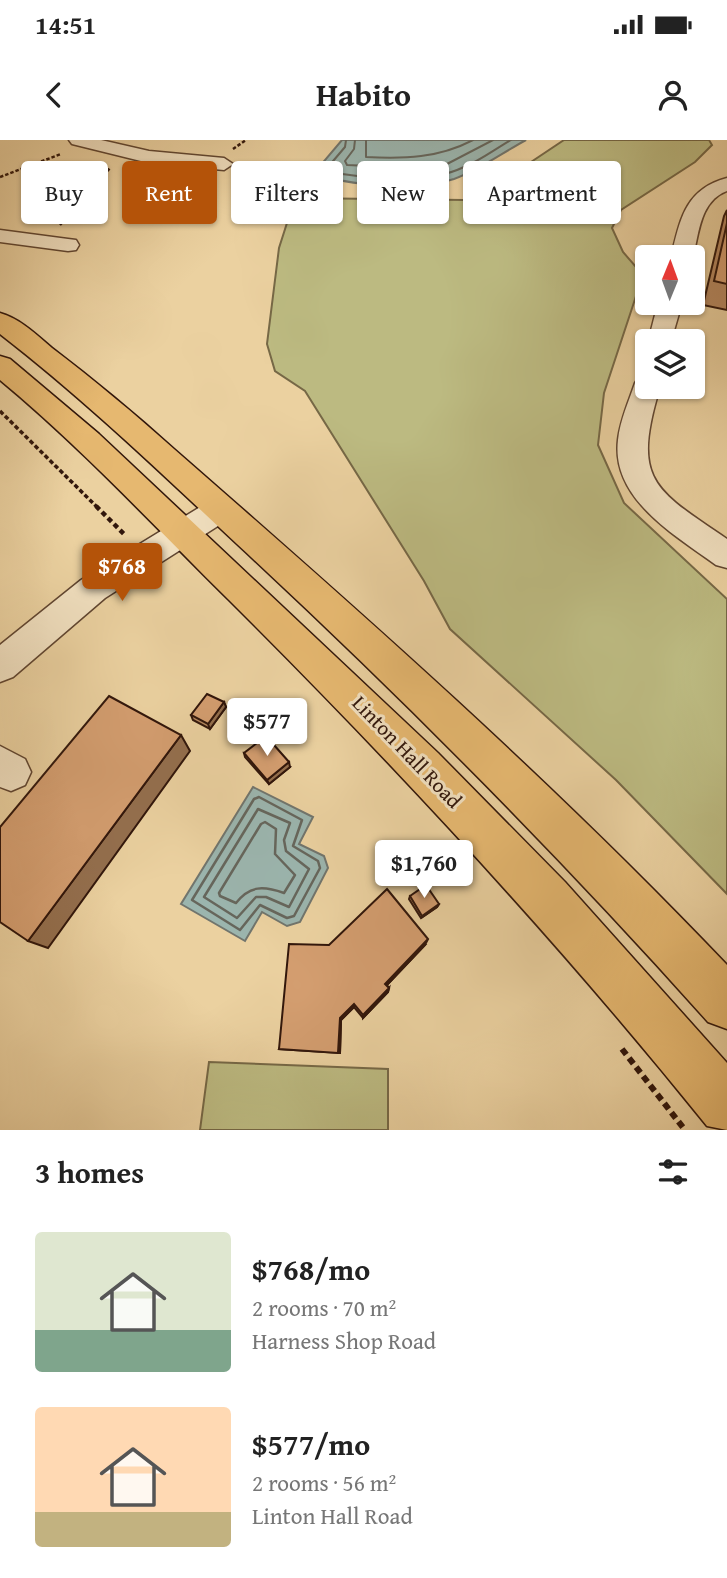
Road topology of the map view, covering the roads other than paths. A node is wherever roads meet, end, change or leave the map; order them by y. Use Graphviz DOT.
graph roads {
  1 [pos="83,141"];
  2 [pos="225,164"];
  3 [pos="727,184"];
  4 [pos="0,236"];
  5 [pos="63,236"];
  6 [pos="685,245"];
  7 [pos="0,321"];
  8 [pos="0,365"];
  9 [pos="643,399"];
  10 [pos="220,509"];
  11 [pos="183,533"];
  12 [pos="727,555"];
  13 [pos="0,666"];
  14 [pos="727,1003"];
  15 [pos="727,1107"];
  1 -- 2 [label="street"];
  3 -- 6 [label="street"];
  4 -- 5 [label="street"];
  7 -- 10 [label="main road"];
  8 -- 11 [label="main road, Linton Hall Road"];
  9 -- 12 [label="street"];
  10 -- 11 [label="street"];
  10 -- 14 [label="main road"];
  11 -- 13 [label="street"];
  11 -- 15 [label="main road, Linton Hall Road"];
}
